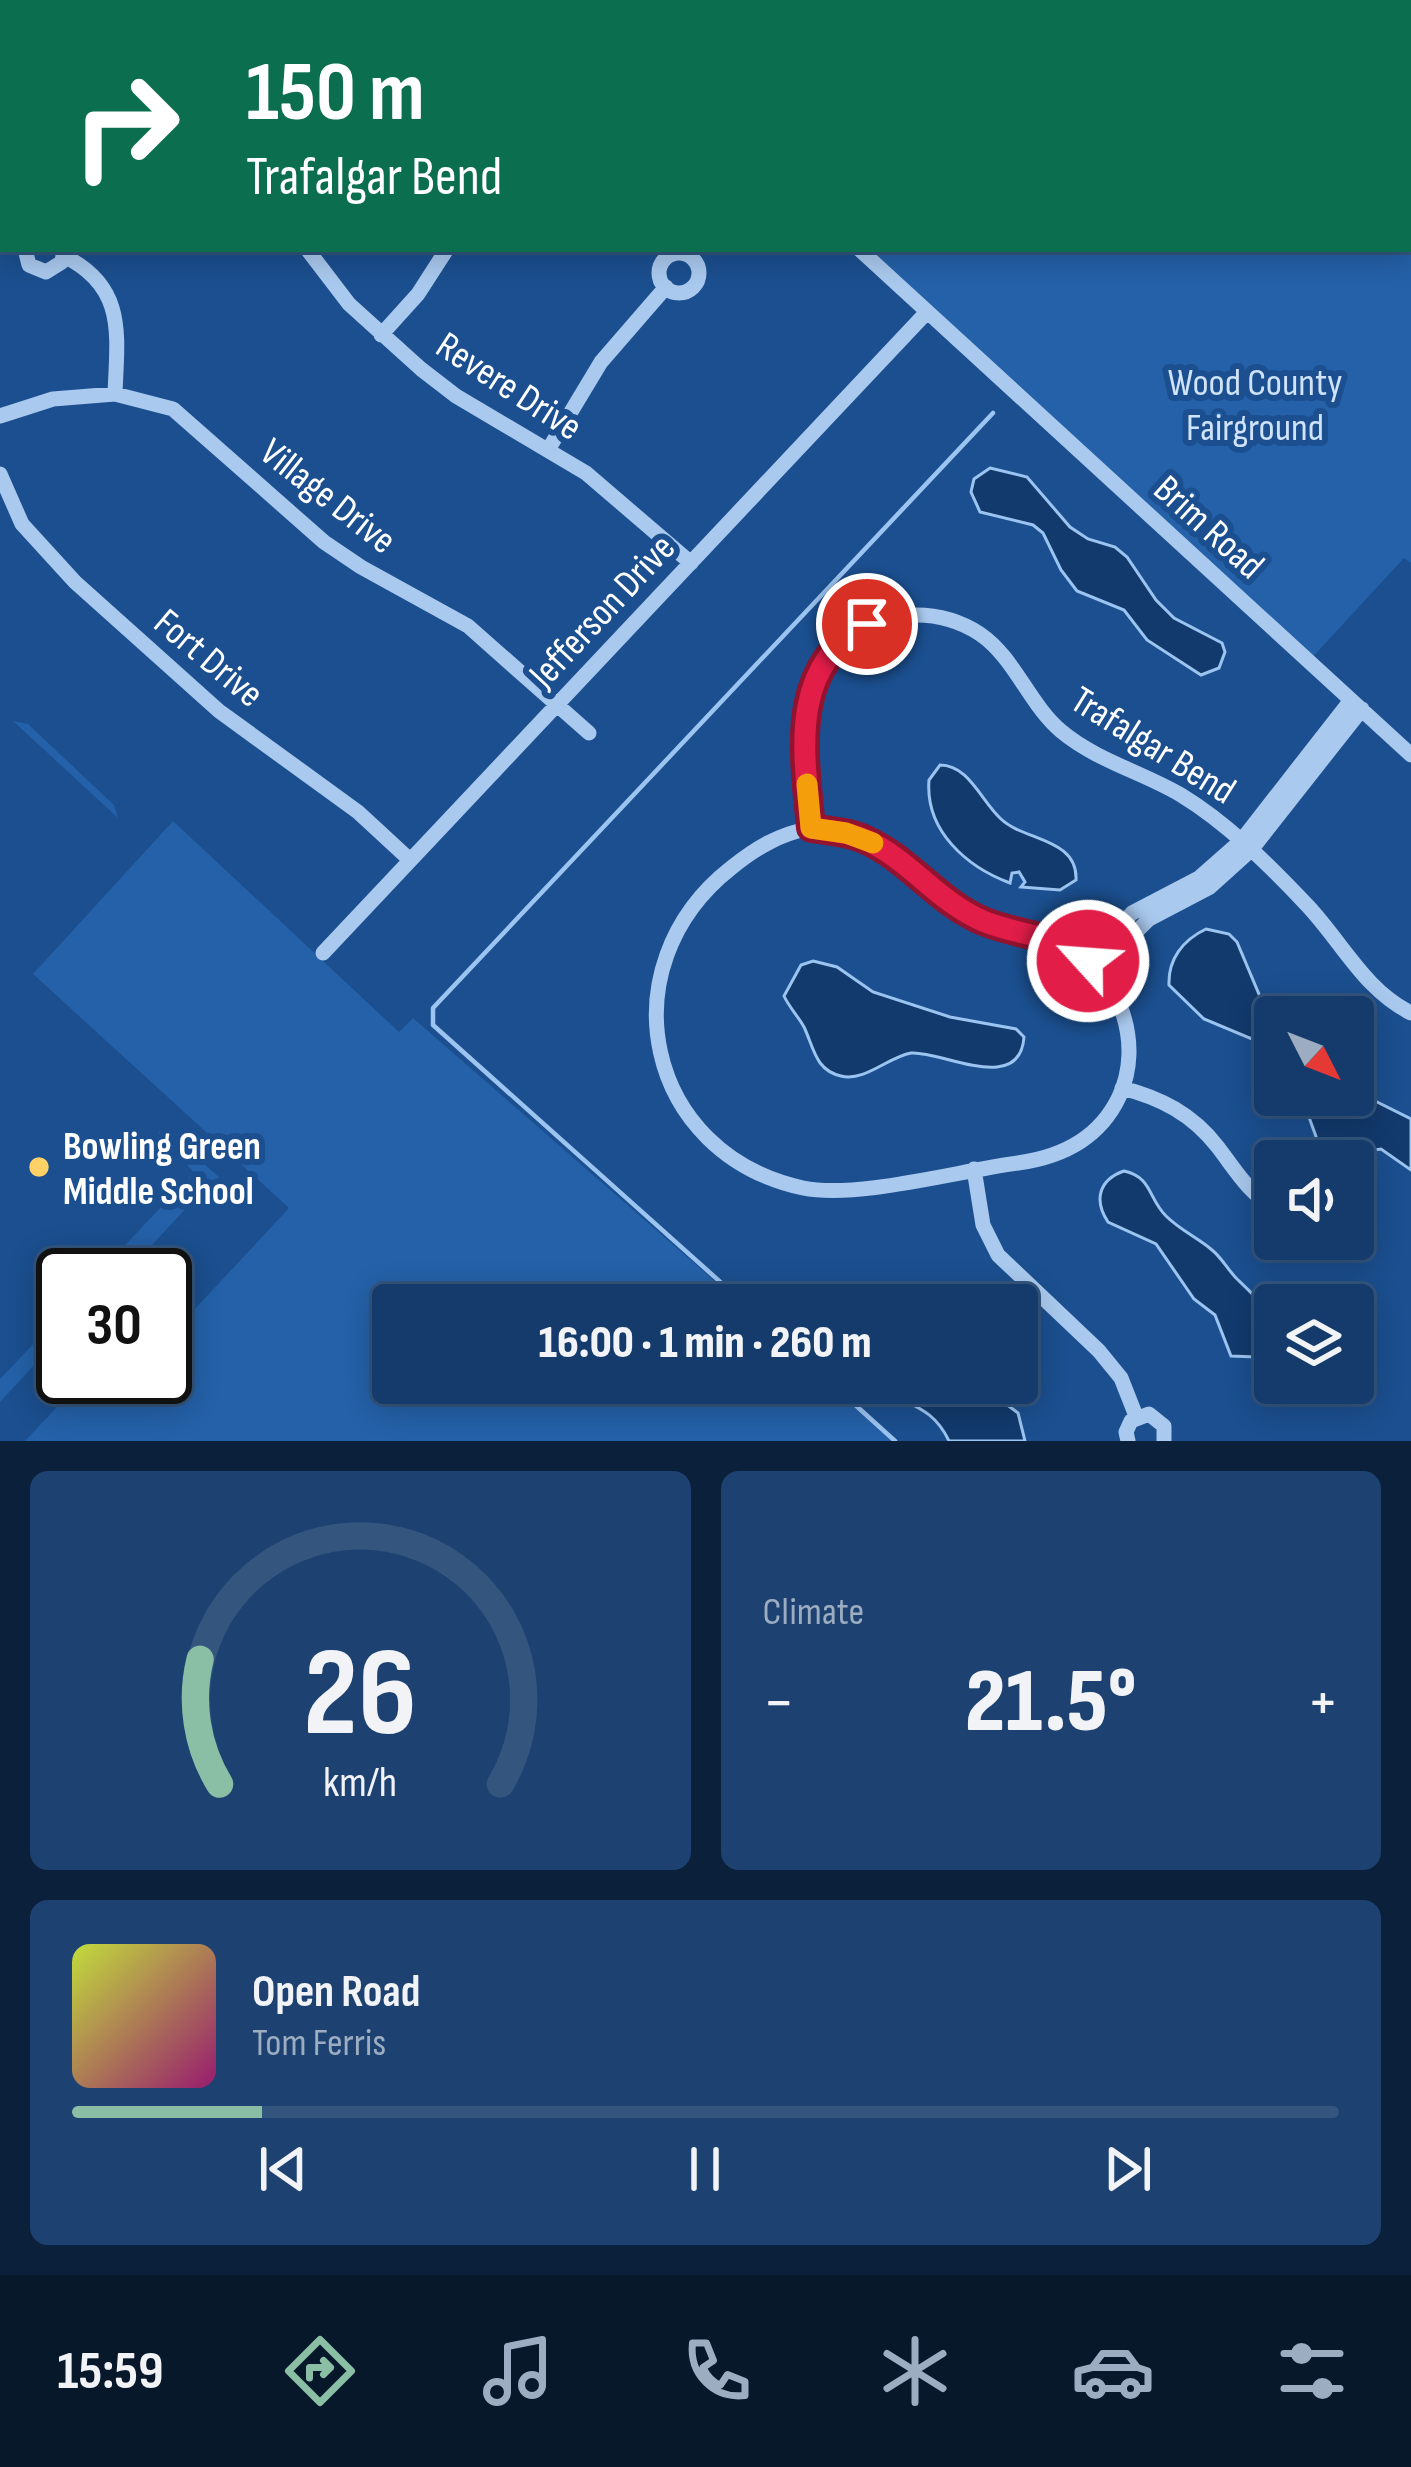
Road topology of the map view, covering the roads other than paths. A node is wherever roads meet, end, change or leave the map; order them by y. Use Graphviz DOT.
graph roads {
  1 [pos="26,252"];
  2 [pos="309,252"];
  3 [pos="445,252"];
  4 [pos="862,252"];
  5 [pos="64,253"];
  6 [pos="666,287"];
  7 [pos="927,312"];
  8 [pos="381,335"];
  9 [pos="115,394"];
  10 [pos="0,416"];
  11 [pos="548,450"];
  12 [pos="0,474"];
  13 [pos="691,563"];
  14 [pos="557,704"];
  15 [pos="1356,705"];
  16 [pos="590,733"];
  17 [pos="1411,754"];
  18 [pos="811,828"];
  19 [pos="1246,846"];
  20 [pos="410,860"];
  21 [pos="323,953"];
  22 [pos="1093,966"];
  23 [pos="1411,1013"];
  24 [pos="1122,1088"];
  25 [pos="974,1169"];
  26 [pos="1254,1192"];
  27 [pos="1136,1417"];
  28 [pos="1128,1441"];
  29 [pos="1164,1441"];
  1 -- 5 [label="street"];
  2 -- 8 [label="street, Revere Drive"];
  3 -- 8 [label="street"];
  4 -- 7 [label="street, Brim Road"];
  5 -- 9 [label="street"];
  6 -- 11 [label="street"];
  7 -- 13 [label="street, Jefferson Drive"];
  7 -- 15 [label="street, Brim Road"];
  8 -- 11 [label="street, Revere Drive"];
  9 -- 10 [label="street, Village Drive"];
  9 -- 14 [label="street, Village Drive"];
  11 -- 13 [label="street, Revere Drive"];
  12 -- 20 [label="street, Fort Drive"];
  13 -- 14 [label="street, Jefferson Drive"];
  14 -- 16 [label="street, Village Drive"];
  14 -- 20 [label="street, Jefferson Drive"];
  15 -- 17 [label="street, Brim Road"];
  15 -- 19 [label="street"];
  18 -- 19 [label="street, Trafalgar Bend"];
  18 -- 22 [label="street"];
  18 -- 25 [label="street"];
  19 -- 22 [label="street"];
  19 -- 23 [label="street, Trafalgar Bend"];
  20 -- 21 [label="street, Jefferson Drive"];
  22 -- 24 [label="street"];
  24 -- 25 [label="street"];
  24 -- 26 [label="street"];
  25 -- 27 [label="street"];
  27 -- 28 [label="street"];
  27 -- 29 [label="street"];
}
